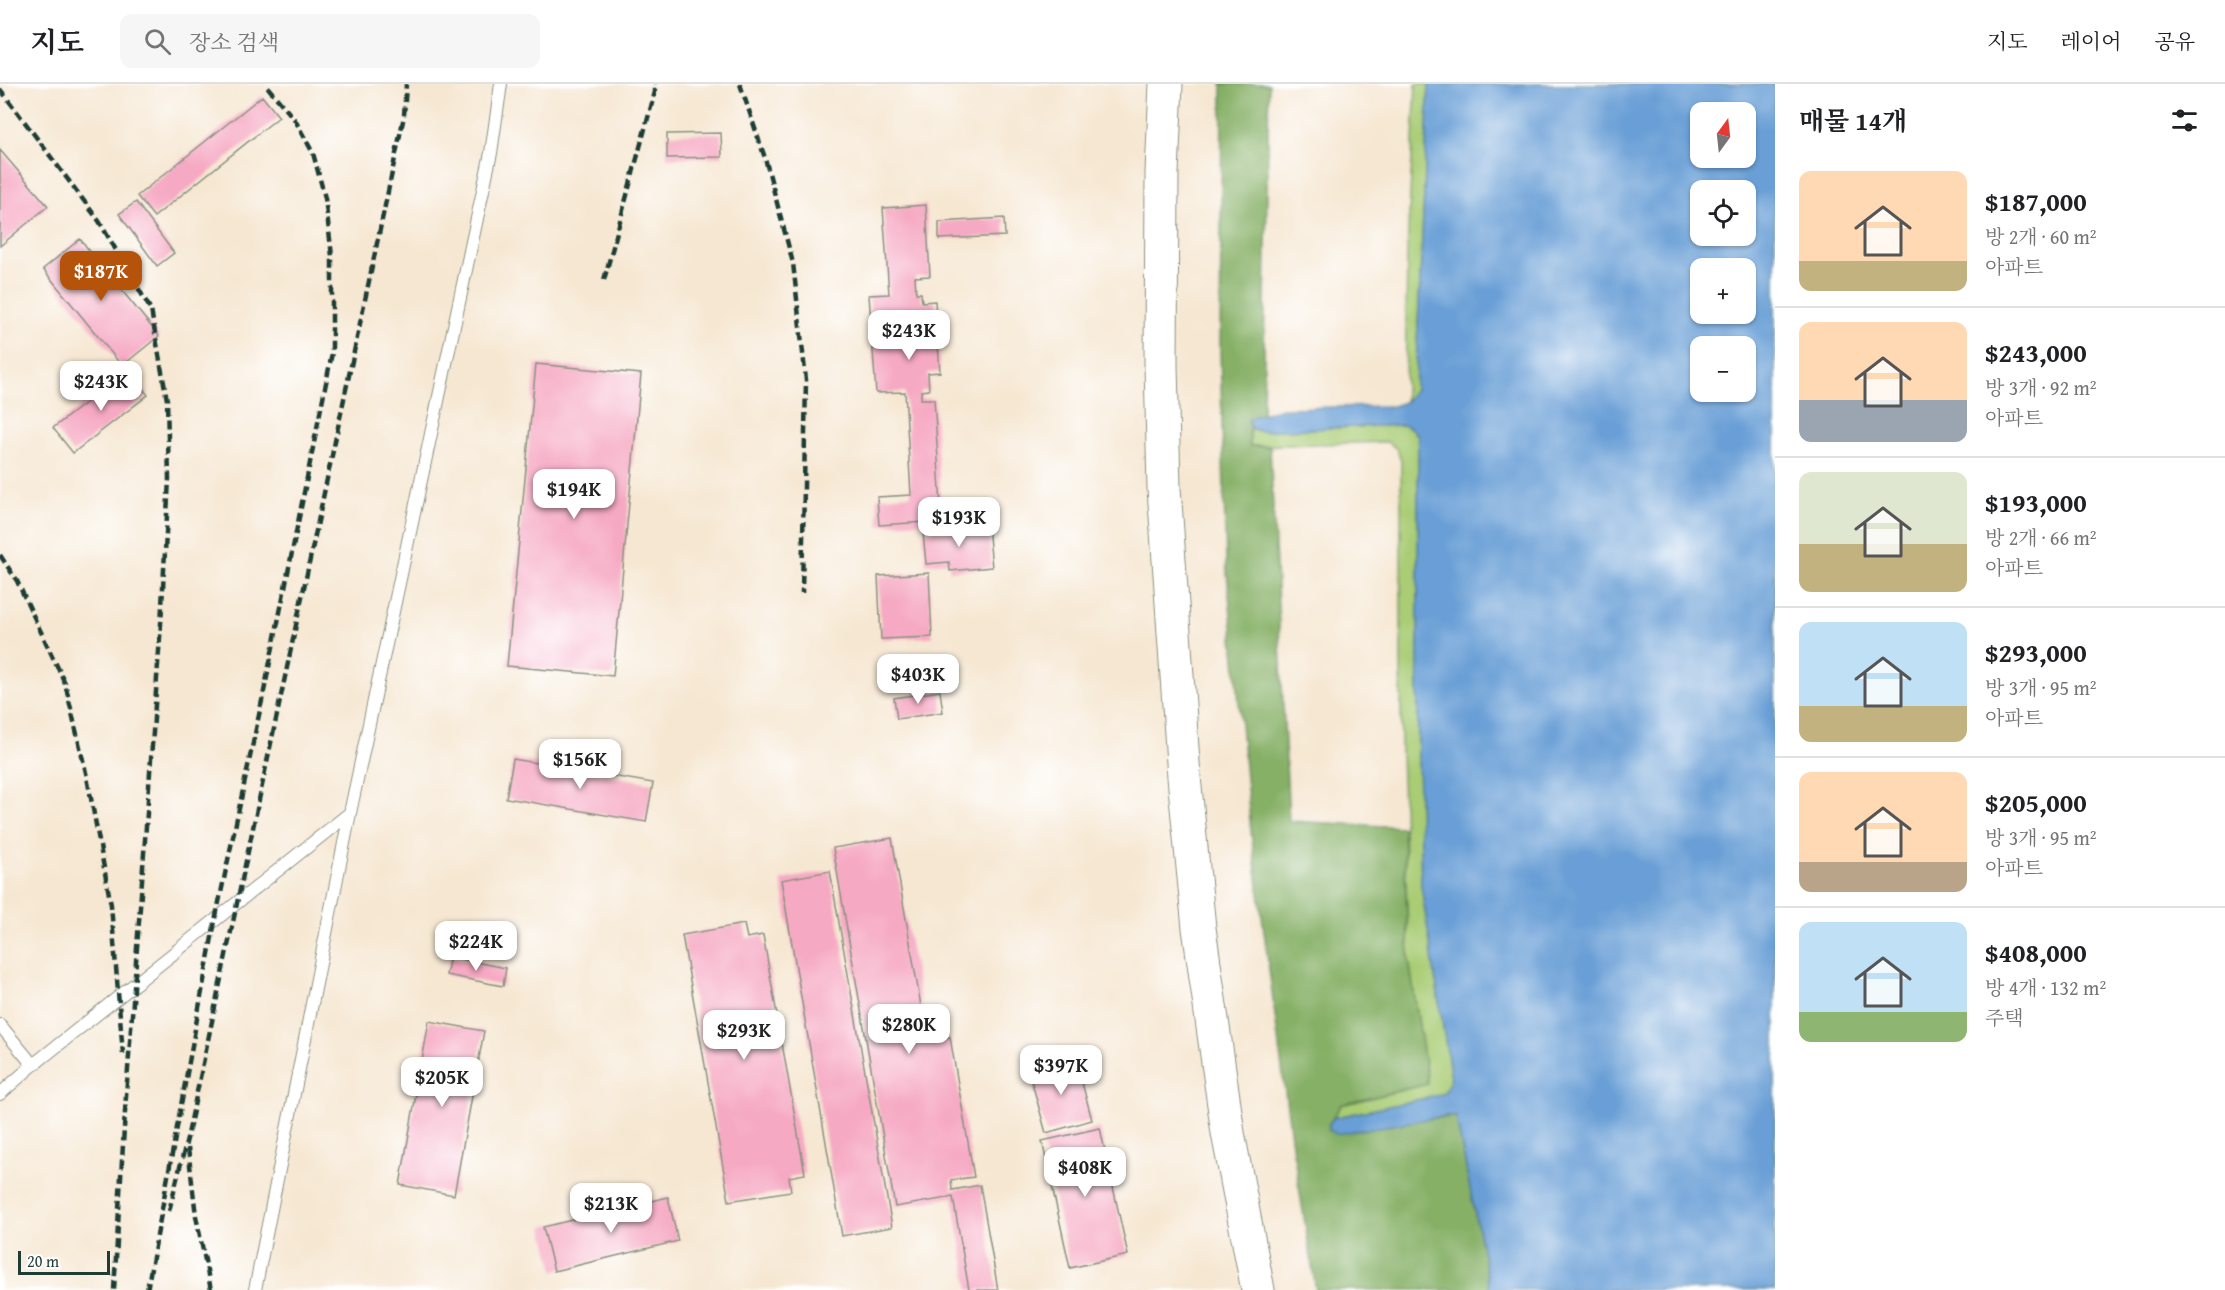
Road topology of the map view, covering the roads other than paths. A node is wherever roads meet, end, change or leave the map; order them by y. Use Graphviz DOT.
graph roads {
  1 [pos="501,84"];
  2 [pos="1166,84"];
  3 [pos="350,813"];
  4 [pos="0,1025"];
  5 [pos="33,1065"];
  6 [pos="0,1094"];
  7 [pos="255,1290"];
  8 [pos="1258,1290"];
  1 -- 3 [label="lane"];
  2 -- 8 [label="highway"];
  3 -- 5 [label="lane"];
  3 -- 7 [label="lane"];
  4 -- 5 [label="lane"];
  5 -- 6 [label="lane"];
}
